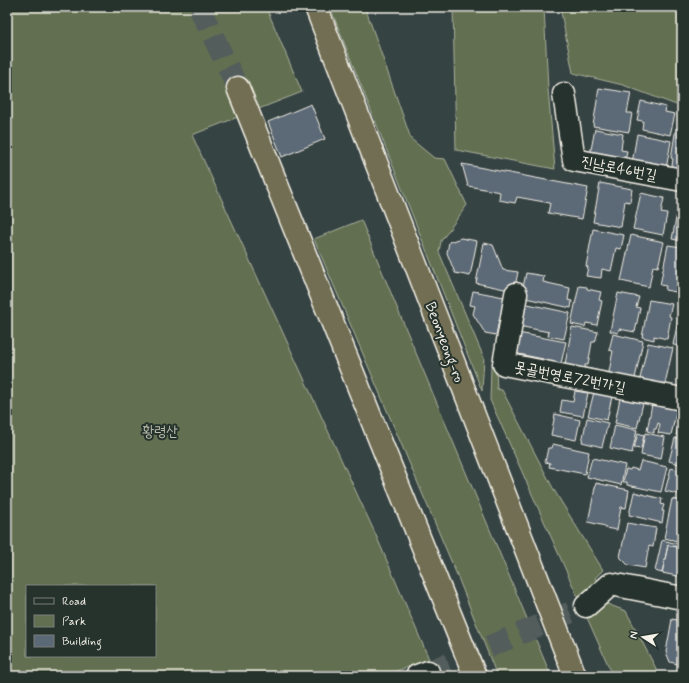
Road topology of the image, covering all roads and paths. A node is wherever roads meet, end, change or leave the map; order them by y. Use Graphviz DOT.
graph roads {
  1 [pos="316,7"];
  2 [pos="238,88"];
  3 [pos="564,94"];
  4 [pos="682,180"];
  5 [pos="516,294"];
  6 [pos="682,399"];
  7 [pos="682,598"];
  8 [pos="586,606"];
  9 [pos="475,676"];
  10 [pos="575,676"];
  1 -- 10 [label="highway, Beonyeong-ro"];
  2 -- 9 [label="highway"];
  3 -- 4 [label="street, 진남로46번길"];
  5 -- 6 [label="street, 못골번영로72번가길"];
  7 -- 8 [label="street"];
}
